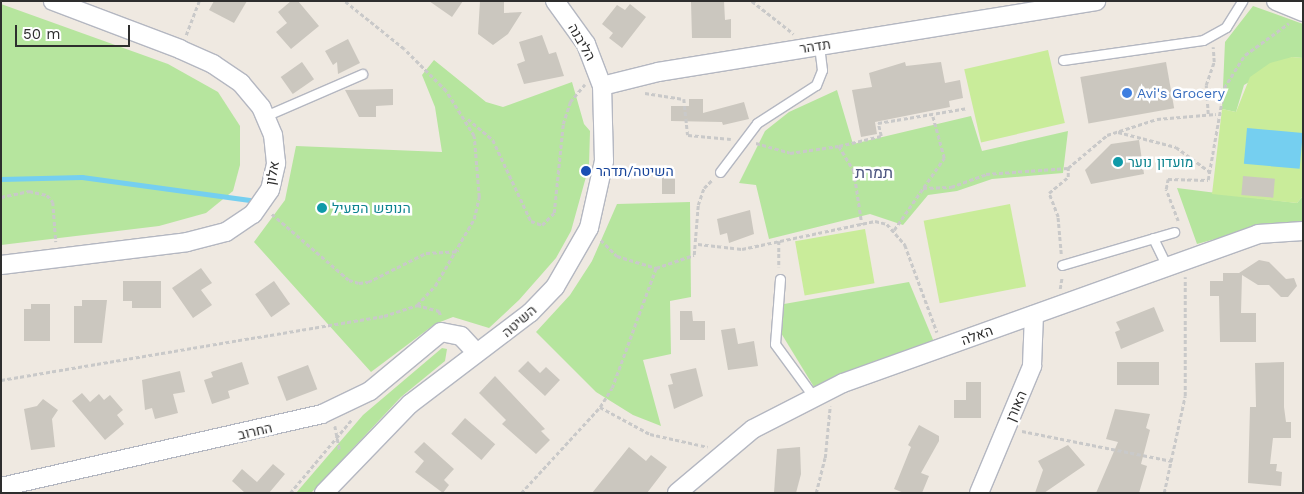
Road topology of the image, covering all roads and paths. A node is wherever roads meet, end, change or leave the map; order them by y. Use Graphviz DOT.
graph roads {
  1 [pos="53,1"];
  2 [pos="199,1"];
  3 [pos="344,1"];
  4 [pos="555,1"];
  5 [pos="752,1"];
  6 [pos="1096,1"];
  7 [pos="1242,1"];
  8 [pos="1276,1"];
  9 [pos="1026,7"];
  10 [pos="1299,16"];
  11 [pos="1212,37"];
  12 [pos="815,46"];
  13 [pos="180,49"];
  14 [pos="1063,60"];
  15 [pos="362,74"];
  16 [pos="600,80"];
  17 [pos="968,108"];
  18 [pos="932,114"];
  19 [pos="1208,114"];
  20 [pos="1216,114"];
  21 [pos="265,116"];
  22 [pos="466,118"];
  23 [pos="1117,131"];
  24 [pos="839,146"];
  25 [pos="1068,168"];
  26 [pos="720,172"];
  27 [pos="1210,172"];
  28 [pos="923,188"];
  29 [pos="1,197"];
  30 [pos="260,204"];
  31 [pos="589,228"];
  32 [pos="1176,228"];
  33 [pos="894,230"];
  34 [pos="1303,230"];
  35 [pos="1153,238"];
  36 [pos="779,241"];
  37 [pos="698,244"];
  38 [pos="459,251"];
  39 [pos="57,258"];
  40 [pos="1185,260"];
  41 [pos="1,265"];
  42 [pos="1062,265"];
  43 [pos="1167,267"];
  44 [pos="656,268"];
  45 [pos="780,278"];
  46 [pos="417,305"];
  47 [pos="1060,305"];
  48 [pos="1034,315"];
  49 [pos="447,331"];
  50 [pos="943,347"];
  51 [pos="476,353"];
  52 [pos="1,380"];
  53 [pos="829,389"];
  54 [pos="812,396"];
  55 [pos="600,407"];
  56 [pos="334,410"];
  57 [pos="355,415"];
  58 [pos="1007,428"];
  59 [pos="336,437"];
  60 [pos="725,449"];
  61 [pos="1172,461"];
  62 [pos="345,468"];
  63 [pos="1,487"];
  64 [pos="290,493"];
  65 [pos="324,493"];
  66 [pos="521,493"];
  67 [pos="677,493"];
  68 [pos="816,493"];
  69 [pos="979,493"];
  70 [pos="1164,493"];
  1 -- 13 [label="street, אלון"];
  2 -- 13 [label="path"];
  3 -- 22 [label="path"];
  4 -- 16 [label="street, הליבנה"];
  5 -- 12 [label="path"];
  6 -- 9 [label="street, תדהר"];
  7 -- 11 [label="lane"];
  8 -- 10 [label="street"];
  9 -- 12 [label="street, תדהר"];
  10 -- 20 [label="path"];
  11 -- 14 [label="lane"];
  11 -- 19 [label="path"];
  12 -- 16 [label="street, תדהר"];
  12 -- 26 [label="lane"];
  13 -- 21 [label="street, אלון"];
  15 -- 21 [label="lane"];
  16 -- 22 [label="path"];
  16 -- 31 [label="street, השיטה"];
  17 -- 18 [label="path"];
  18 -- 24 [label="path"];
  18 -- 28 [label="path"];
  19 -- 20 [label="path"];
  19 -- 23 [label="path"];
  20 -- 27 [label="path"];
  21 -- 30 [label="street, אלון"];
  22 -- 38 [label="path"];
  23 -- 25 [label="path"];
  23 -- 27 [label="path"];
  25 -- 28 [label="path"];
  25 -- 42 [label="path"];
  26 -- 37 [label="path"];
  27 -- 32 [label="path"];
  28 -- 33 [label="path"];
  29 -- 39 [label="path"];
  30 -- 38 [label="path"];
  30 -- 39 [label="street, אלון"];
  31 -- 44 [label="path"];
  31 -- 51 [label="street, השיטה"];
  32 -- 35 [label="lane"];
  33 -- 36 [label="path"];
  33 -- 50 [label="path"];
  34 -- 40 [label="street, האלה"];
  35 -- 42 [label="lane"];
  35 -- 43 [label="lane"];
  36 -- 37 [label="path"];
  36 -- 45 [label="path"];
  37 -- 44 [label="path"];
  38 -- 46 [label="path"];
  39 -- 41 [label="street, אלון"];
  40 -- 43 [label="street, האלה"];
  40 -- 61 [label="path"];
  42 -- 47 [label="path"];
  43 -- 47 [label="street, האלה"];
  44 -- 55 [label="path"];
  45 -- 54 [label="lane"];
  46 -- 49 [label="path"];
  46 -- 52 [label="path"];
  47 -- 48 [label="street, האלה"];
  48 -- 50 [label="street, האלה"];
  48 -- 58 [label="street, האורן"];
  49 -- 51 [label="street"];
  49 -- 56 [label="street, החרוב"];
  50 -- 53 [label="street, האלה"];
  51 -- 62 [label="street, השיטה"];
  53 -- 54 [label="street, האלה"];
  53 -- 68 [label="path"];
  54 -- 60 [label="street, האלה"];
  55 -- 60 [label="path"];
  55 -- 66 [label="path"];
  56 -- 59 [label="path"];
  56 -- 63 [label="street, החרוב"];
  57 -- 59 [label="path"];
  58 -- 61 [label="path"];
  58 -- 69 [label="street, האורן"];
  59 -- 62 [label="path"];
  59 -- 64 [label="path"];
  60 -- 67 [label="street, האלה"];
  61 -- 70 [label="path"];
  62 -- 65 [label="street, השיטה"];
}
